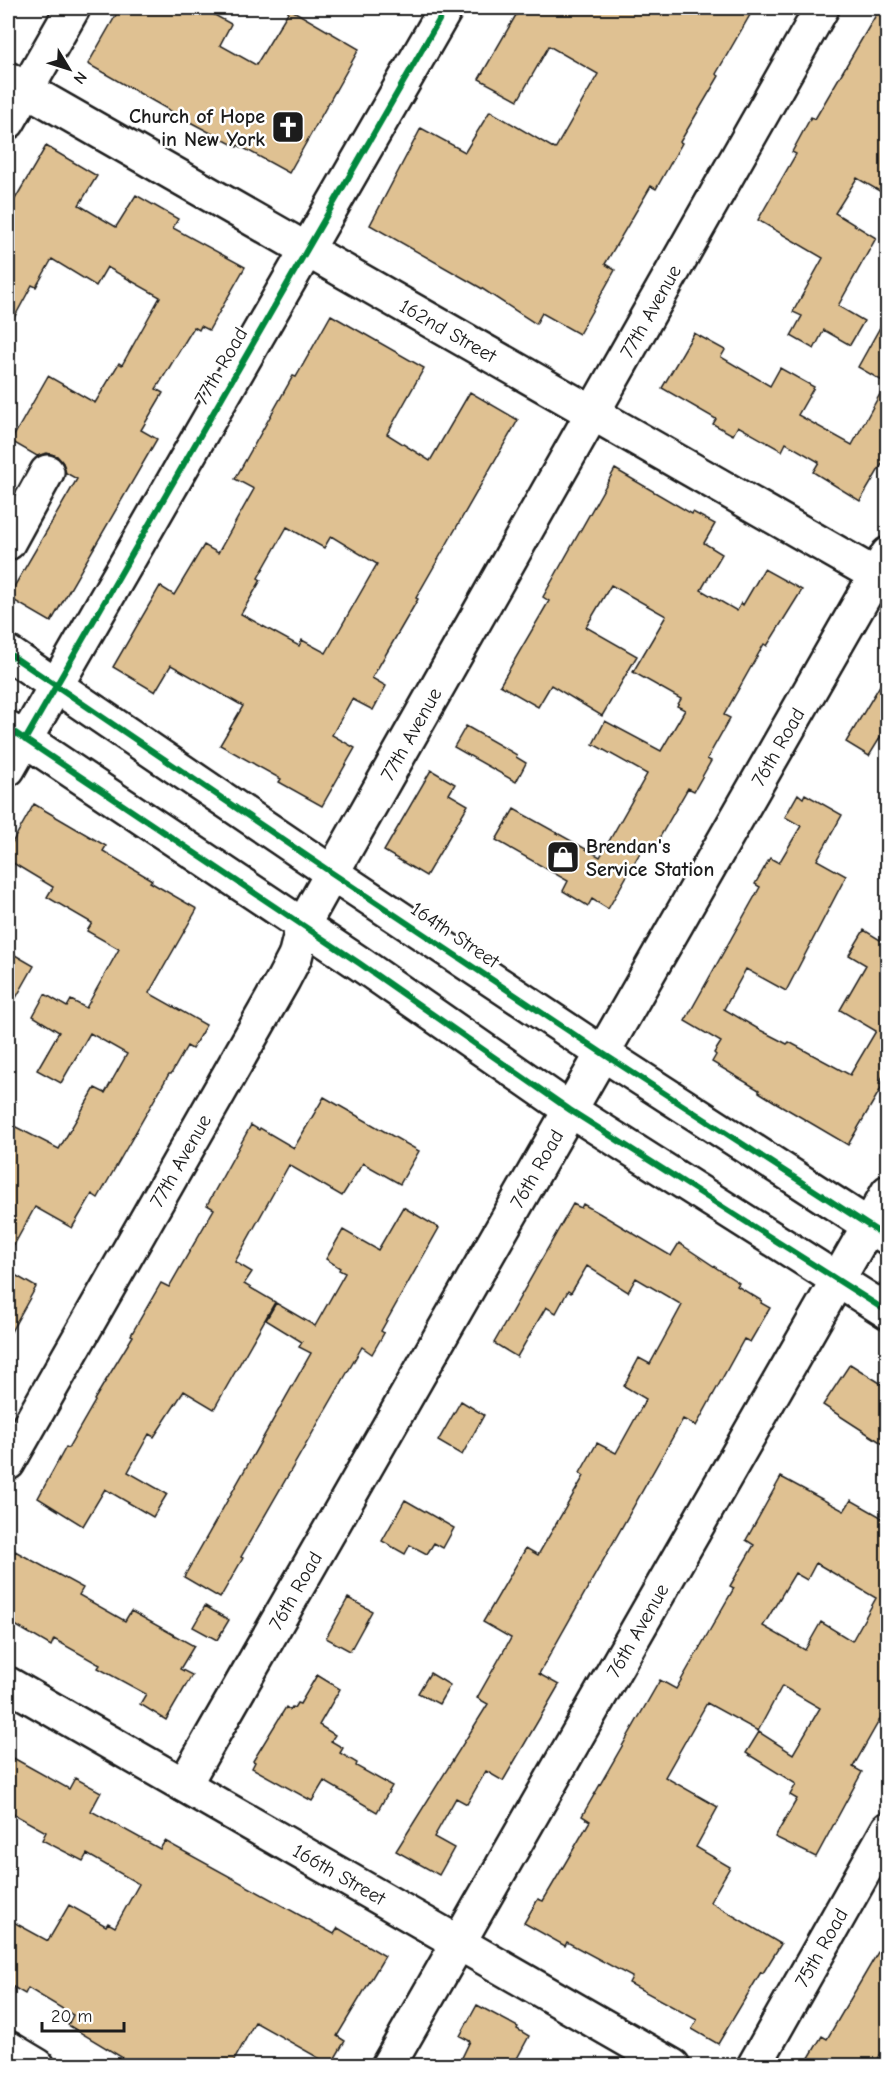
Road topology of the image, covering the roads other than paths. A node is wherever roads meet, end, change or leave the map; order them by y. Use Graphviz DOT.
graph roads {
  1 [pos="73,8"];
  2 [pos="446,8"];
  3 [pos="822,8"];
  4 [pos="16,84"];
  5 [pos="8,122"];
  6 [pos="307,250"];
  7 [pos="591,413"];
  8 [pos="46,472"];
  9 [pos="8,543"];
  10 [pos="884,570"];
  11 [pos="8,653"];
  12 [pos="56,685"];
  13 [pos="16,734"];
  14 [pos="8,769"];
  15 [pos="332,873"];
  16 [pos="303,926"];
  17 [pos="602,1053"];
  18 [pos="570,1110"];
  19 [pos="888,1192"];
  20 [pos="878,1231"];
  21 [pos="838,1280"];
  22 [pos="888,1312"];
  23 [pos="8,1463"];
  24 [pos="8,1684"];
  25 [pos="184,1785"];
  26 [pos="888,1829"];
  27 [pos="459,1943"];
  28 [pos="8,2048"];
  29 [pos="38,2066"];
  30 [pos="388,2066"];
  31 [pos="673,2066"];
  32 [pos="754,2066"];
  1 -- 4 [label="street"];
  2 -- 6 [label="street, 77th Road"];
  3 -- 7 [label="street, 77th Avenue"];
  4 -- 5 [label="street"];
  4 -- 6 [label="street, 162nd Street"];
  6 -- 7 [label="street, 162nd Street"];
  6 -- 12 [label="street, 77th Road"];
  7 -- 10 [label="street, 162nd Street"];
  7 -- 15 [label="street, 77th Avenue"];
  8 -- 9 [label="street"];
  10 -- 17 [label="street, 76th Road"];
  11 -- 12 [label="street, 164th Street"];
  12 -- 13 [label="street, 77th Road"];
  12 -- 15 [label="street, 164th Street"];
  13 -- 14 [label="street, 77th Road"];
  13 -- 16 [label="street"];
  15 -- 16 [label="street, 77th Avenue"];
  15 -- 17 [label="street, 164th Street"];
  16 -- 18 [label="street"];
  16 -- 23 [label="street, 77th Avenue"];
  17 -- 18 [label="street, 76th Road"];
  17 -- 20 [label="street, 164th Street"];
  18 -- 21 [label="street"];
  18 -- 25 [label="street, 76th Road"];
  19 -- 20 [label="street, 76th Avenue"];
  20 -- 21 [label="street, 76th Avenue"];
  21 -- 22 [label="street"];
  21 -- 27 [label="street, 76th Avenue"];
  24 -- 25 [label="street, 166th Street"];
  25 -- 27 [label="street, 166th Street"];
  26 -- 32 [label="street, 75th Road"];
  27 -- 30 [label="street, 76th Avenue"];
  27 -- 31 [label="street, 166th Street"];
  28 -- 29 [label="street"];
}
